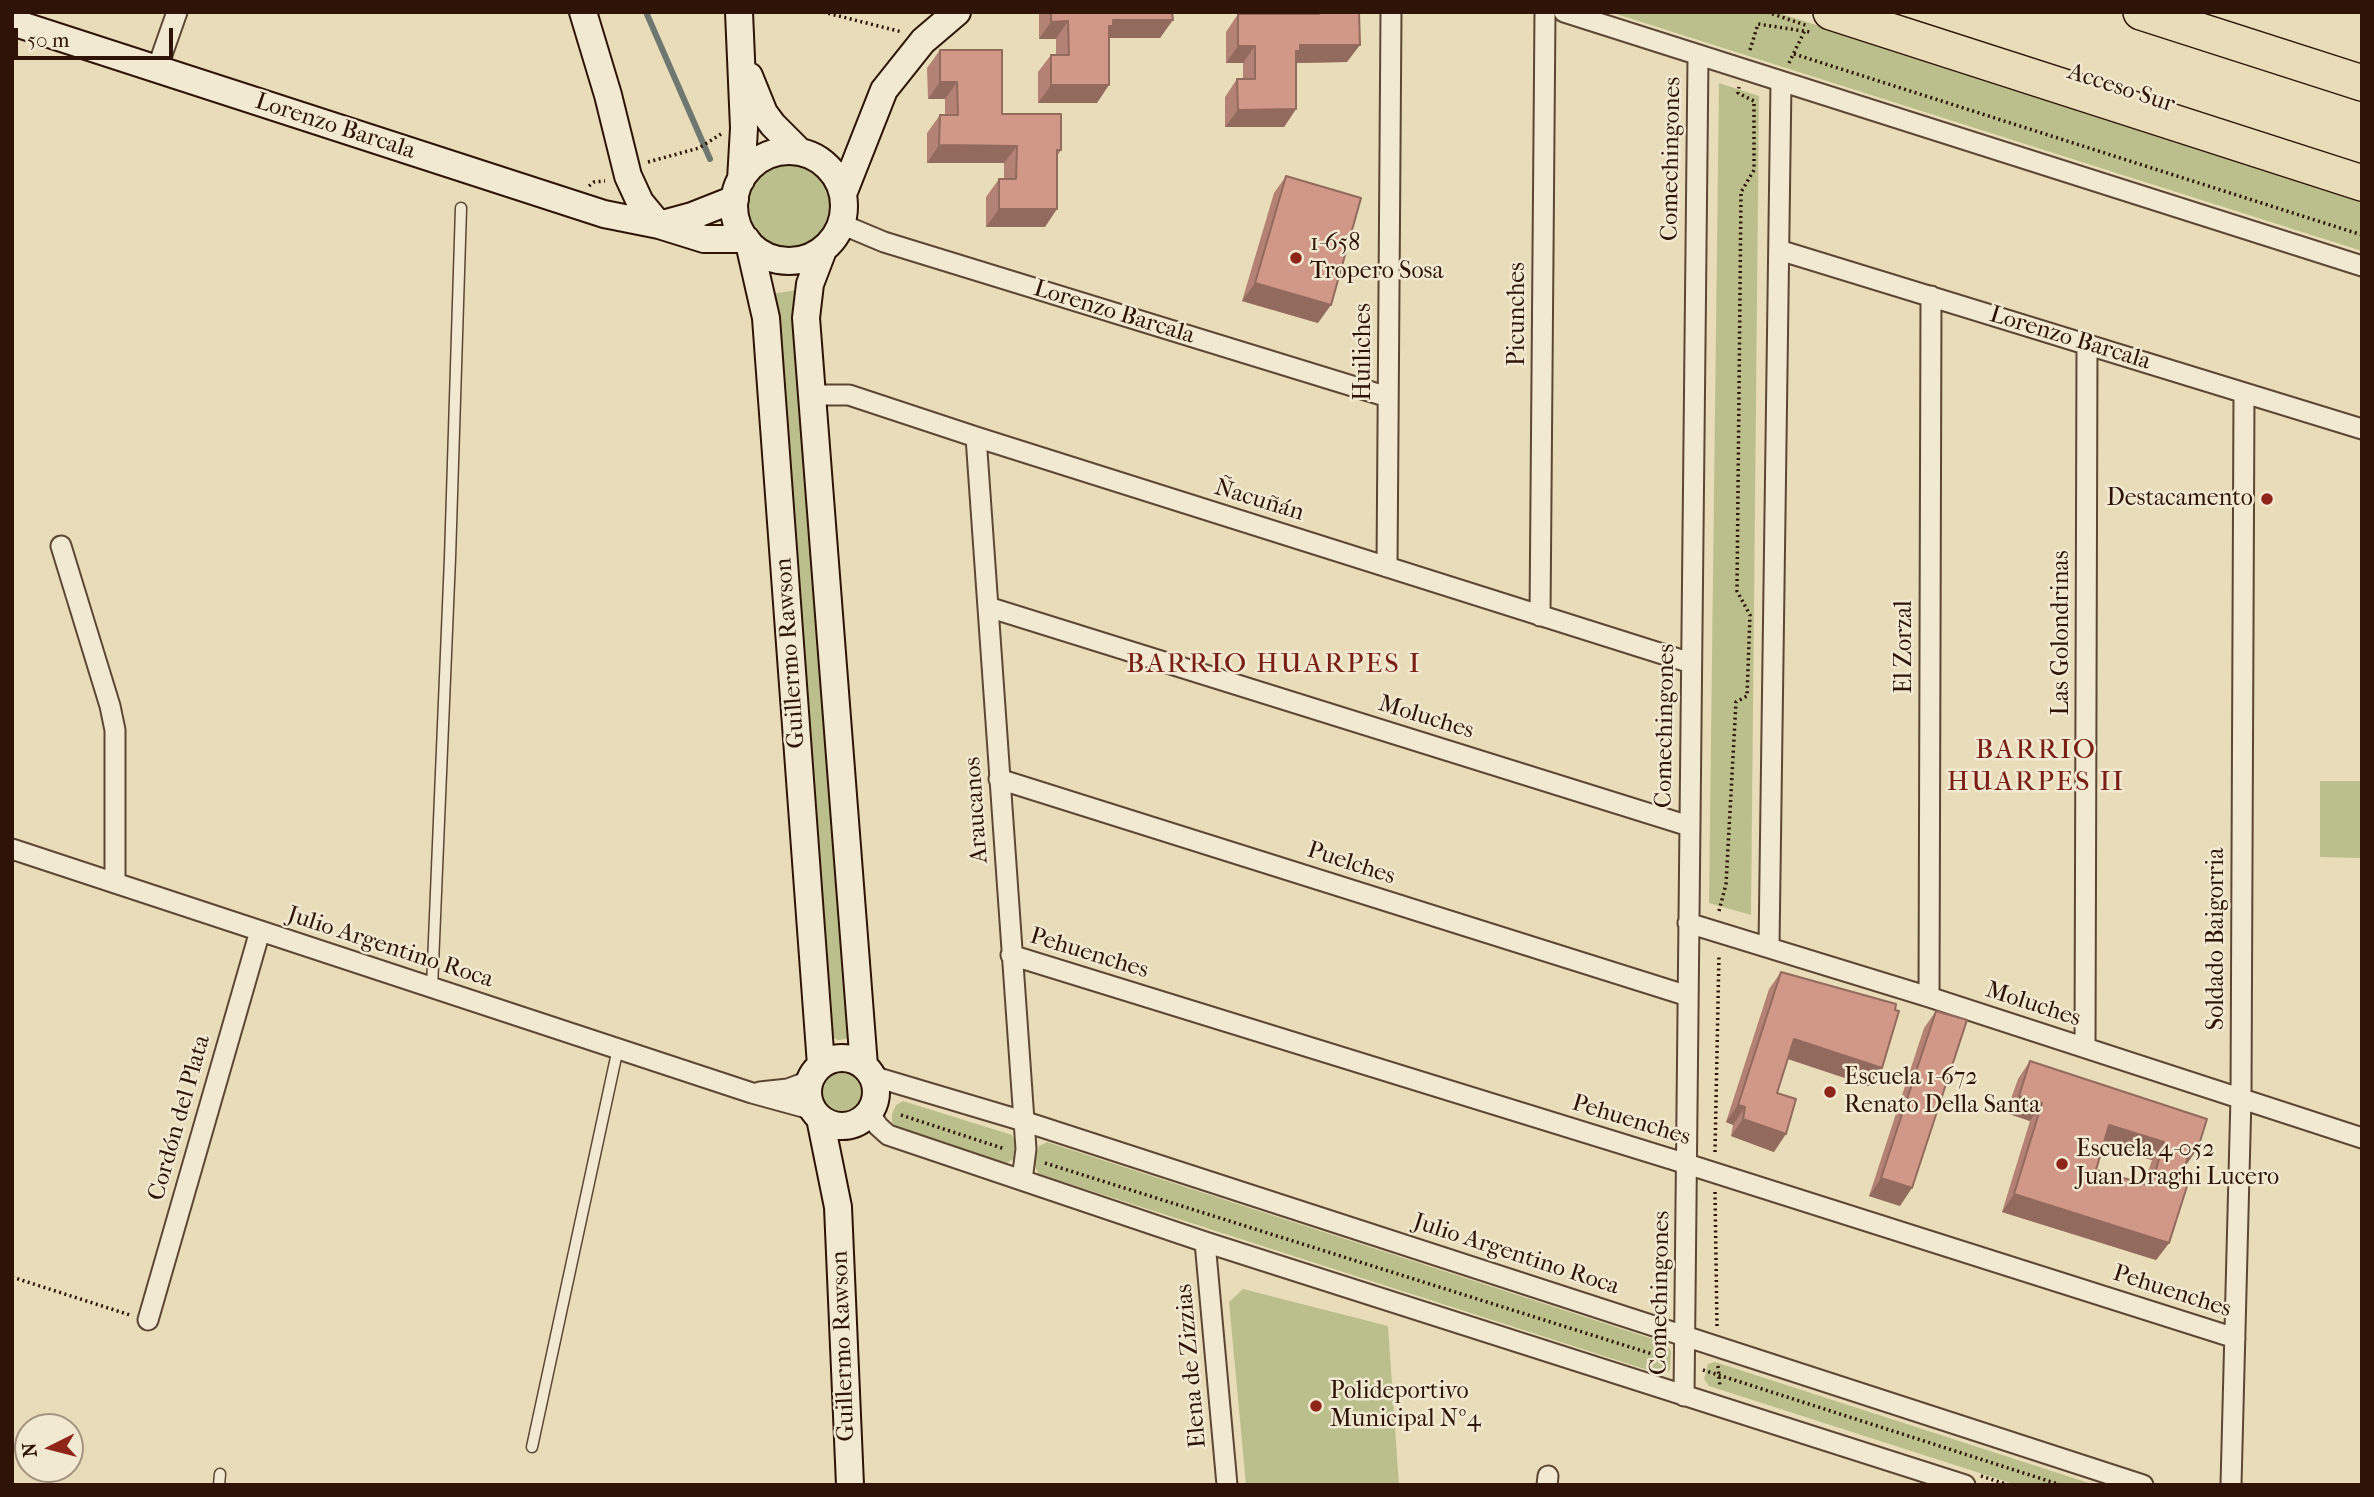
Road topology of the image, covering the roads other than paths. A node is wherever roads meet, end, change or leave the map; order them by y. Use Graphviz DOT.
graph roads {
  1 [pos="177,12"];
  2 [pos="583,12"];
  3 [pos="739,12"];
  4 [pos="957,12"];
  5 [pos="1391,12"];
  6 [pos="1545,12"];
  7 [pos="1564,12"];
  8 [pos="1881,12"];
  9 [pos="2141,12"];
  10 [pos="1818,21"];
  11 [pos="12,22"];
  12 [pos="1698,57"];
  13 [pos="742,58"];
  14 [pos="156,69"];
  15 [pos="1781,82"];
  16 [pos="2362,83"];
  17 [pos="800,152"];
  18 [pos="2362,166"];
  19 [pos="2362,183"];
  20 [pos="738,189"];
  21 [pos="843,194"];
  22 [pos="461,208"];
  23 [pos="841,224"];
  24 [pos="659,225"];
  25 [pos="748,241"];
  26 [pos="823,250"];
  27 [pos="1779,250"];
  28 [pos="2362,266"];
  29 [pos="1931,296"];
  30 [pos="2087,345"];
  31 [pos="2244,393"];
  32 [pos="812,395"];
  33 [pos="1388,397"];
  34 [pos="2362,429"];
  35 [pos="976,438"];
  36 [pos="61,546"];
  37 [pos="1387,567"];
  38 [pos="988,607"];
  39 [pos="1540,616"];
  40 [pos="1691,663"];
  41 [pos="999,779"];
  42 [pos="1689,826"];
  43 [pos="12,849"];
  44 [pos="115,883"];
  45 [pos="1688,923"];
  46 [pos="260,931"];
  47 [pos="1769,946"];
  48 [pos="1012,955"];
  49 [pos="432,989"];
  50 [pos="1688,996"];
  51 [pos="1929,997"];
  52 [pos="2085,1047"];
  53 [pos="618,1048"];
  54 [pos="816,1071"];
  55 [pos="868,1071"];
  56 [pos="752,1093"];
  57 [pos="2241,1097"];
  58 [pos="817,1114"];
  59 [pos="858,1119"];
  60 [pos="1023,1121"];
  61 [pos="2362,1138"];
  62 [pos="1687,1164"];
  63 [pos="1022,1180"];
  64 [pos="838,1207"];
  65 [pos="1205,1242"];
  66 [pos="148,1320"];
  67 [pos="1686,1335"];
  68 [pos="2235,1338"];
  69 [pos="1685,1381"];
  70 [pos="532,1447"];
  71 [pos="1967,1478"];
  72 [pos="850,1485"];
  73 [pos="1227,1485"];
  74 [pos="2143,1485"];
  75 [pos="2231,1485"];
  1 -- 14 [label="street"];
  2 -- 24 [label="main road"];
  3 -- 13 [label="main road"];
  4 -- 21 [label="main road"];
  5 -- 33 [label="street, Huiliches"];
  6 -- 39 [label="street, Picunches"];
  7 -- 12 [label="street"];
  8 -- 18 [label="highway, Acceso Sur"];
  9 -- 16 [label="highway"];
  10 -- 19 [label="highway"];
  11 -- 14 [label="main road, Lorenzo Barcala"];
  12 -- 15 [label="street"];
  12 -- 40 [label="street, Comechingones"];
  13 -- 17 [label="main road"];
  13 -- 20 [label="main road"];
  14 -- 24 [label="main road, Lorenzo Barcala"];
  15 -- 27 [label="street"];
  15 -- 28 [label="street"];
  17 -- 20 [label="main road"];
  17 -- 21 [label="main road"];
  20 -- 24 [label="main road, Lorenzo Barcala"];
  20 -- 25 [label="main road"];
  21 -- 23 [label="main road"];
  22 -- 49 [label="lane"];
  23 -- 26 [label="main road"];
  23 -- 33 [label="street, Lorenzo Barcala"];
  24 -- 25 [label="main road, Lorenzo Barcala"];
  25 -- 26 [label="main road"];
  25 -- 54 [label="main road, Guillermo Rawson"];
  26 -- 32 [label="main road, Guillermo Rawson"];
  27 -- 29 [label="street, Lorenzo Barcala"];
  27 -- 47 [label="street"];
  29 -- 30 [label="street, Lorenzo Barcala"];
  29 -- 51 [label="street, El Zorzal"];
  30 -- 31 [label="street, Lorenzo Barcala"];
  30 -- 52 [label="street, Las Golondrinas"];
  31 -- 34 [label="street, Lorenzo Barcala"];
  31 -- 57 [label="street, Soldado Baigorria"];
  32 -- 35 [label="street, Ñacuñán"];
  32 -- 55 [label="main road, Guillermo Rawson"];
  33 -- 37 [label="street, Huiliches"];
  35 -- 37 [label="street, Ñacuñán"];
  35 -- 38 [label="street, Araucanos"];
  36 -- 44 [label="street"];
  37 -- 39 [label="street, Ñacuñán"];
  38 -- 41 [label="street, Araucanos"];
  38 -- 42 [label="street, Moluches"];
  39 -- 40 [label="street, Ñacuñán"];
  40 -- 42 [label="street, Comechingones"];
  41 -- 48 [label="street, Araucanos"];
  41 -- 50 [label="street, Puelches"];
  42 -- 45 [label="street, Comechingones"];
  43 -- 44 [label="street, Julio Argentino Roca"];
  44 -- 46 [label="street, Julio Argentino Roca"];
  45 -- 47 [label="street, Moluches"];
  45 -- 50 [label="street, Comechingones"];
  46 -- 49 [label="street, Julio Argentino Roca"];
  46 -- 66 [label="street, Cordón del Plata"];
  47 -- 51 [label="street, Moluches"];
  48 -- 60 [label="street, Araucanos"];
  48 -- 62 [label="street, Pehuenches"];
  49 -- 53 [label="street, Julio Argentino Roca"];
  50 -- 62 [label="street, Comechingones"];
  51 -- 52 [label="street, Moluches"];
  52 -- 57 [label="street, Moluches"];
  53 -- 56 [label="street, Julio Argentino Roca"];
  53 -- 70 [label="lane"];
  54 -- 55 [label="main road"];
  54 -- 56 [label="street, Julio Argentino Roca"];
  54 -- 58 [label="main road"];
  55 -- 59 [label="main road"];
  55 -- 60 [label="street, Julio Argentino Roca"];
  56 -- 58 [label="street, Julio Argentino Roca"];
  57 -- 61 [label="street, Moluches"];
  57 -- 68 [label="street, Soldado Baigorria"];
  58 -- 59 [label="main road"];
  58 -- 64 [label="main road, Guillermo Rawson"];
  59 -- 63 [label="street"];
  59 -- 64 [label="main road, Guillermo Rawson"];
  60 -- 63 [label="street, Araucanos"];
  60 -- 67 [label="street, Julio Argentino Roca"];
  62 -- 67 [label="street, Comechingones"];
  62 -- 68 [label="street, Pehuenches"];
  63 -- 65 [label="street"];
  64 -- 72 [label="main road, Guillermo Rawson"];
  65 -- 69 [label="street"];
  65 -- 73 [label="street, Elena de Zizzias"];
  67 -- 69 [label="street, Comechingones"];
  67 -- 74 [label="street, Julio Argentino Roca"];
  68 -- 75 [label="street, Soldado Baigorria"];
  69 -- 71 [label="street"];
}
